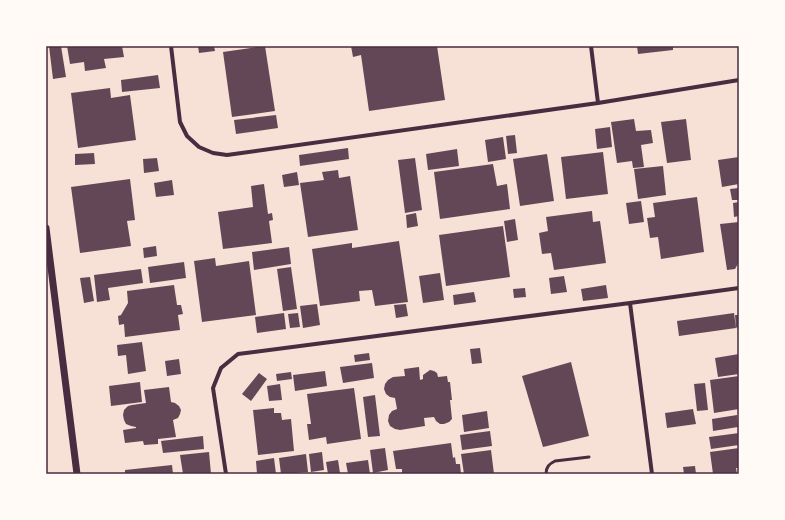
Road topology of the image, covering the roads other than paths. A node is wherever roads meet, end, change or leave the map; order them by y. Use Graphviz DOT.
graph roads {
  1 [pos="171,46"];
  2 [pos="591,46"];
  3 [pos="739,80"];
  4 [pos="598,103"];
  5 [pos="46,228"];
  6 [pos="739,288"];
  7 [pos="630,303"];
  8 [pos="589,457"];
  9 [pos="77,474"];
  10 [pos="226,474"];
  11 [pos="546,474"];
  12 [pos="652,474"];
  1 -- 4 [label="street"];
  2 -- 4 [label="street"];
  3 -- 4 [label="street"];
  5 -- 9 [label="street"];
  6 -- 7 [label="street"];
  7 -- 10 [label="street"];
  7 -- 12 [label="street"];
  8 -- 11 [label="lane"];
}
